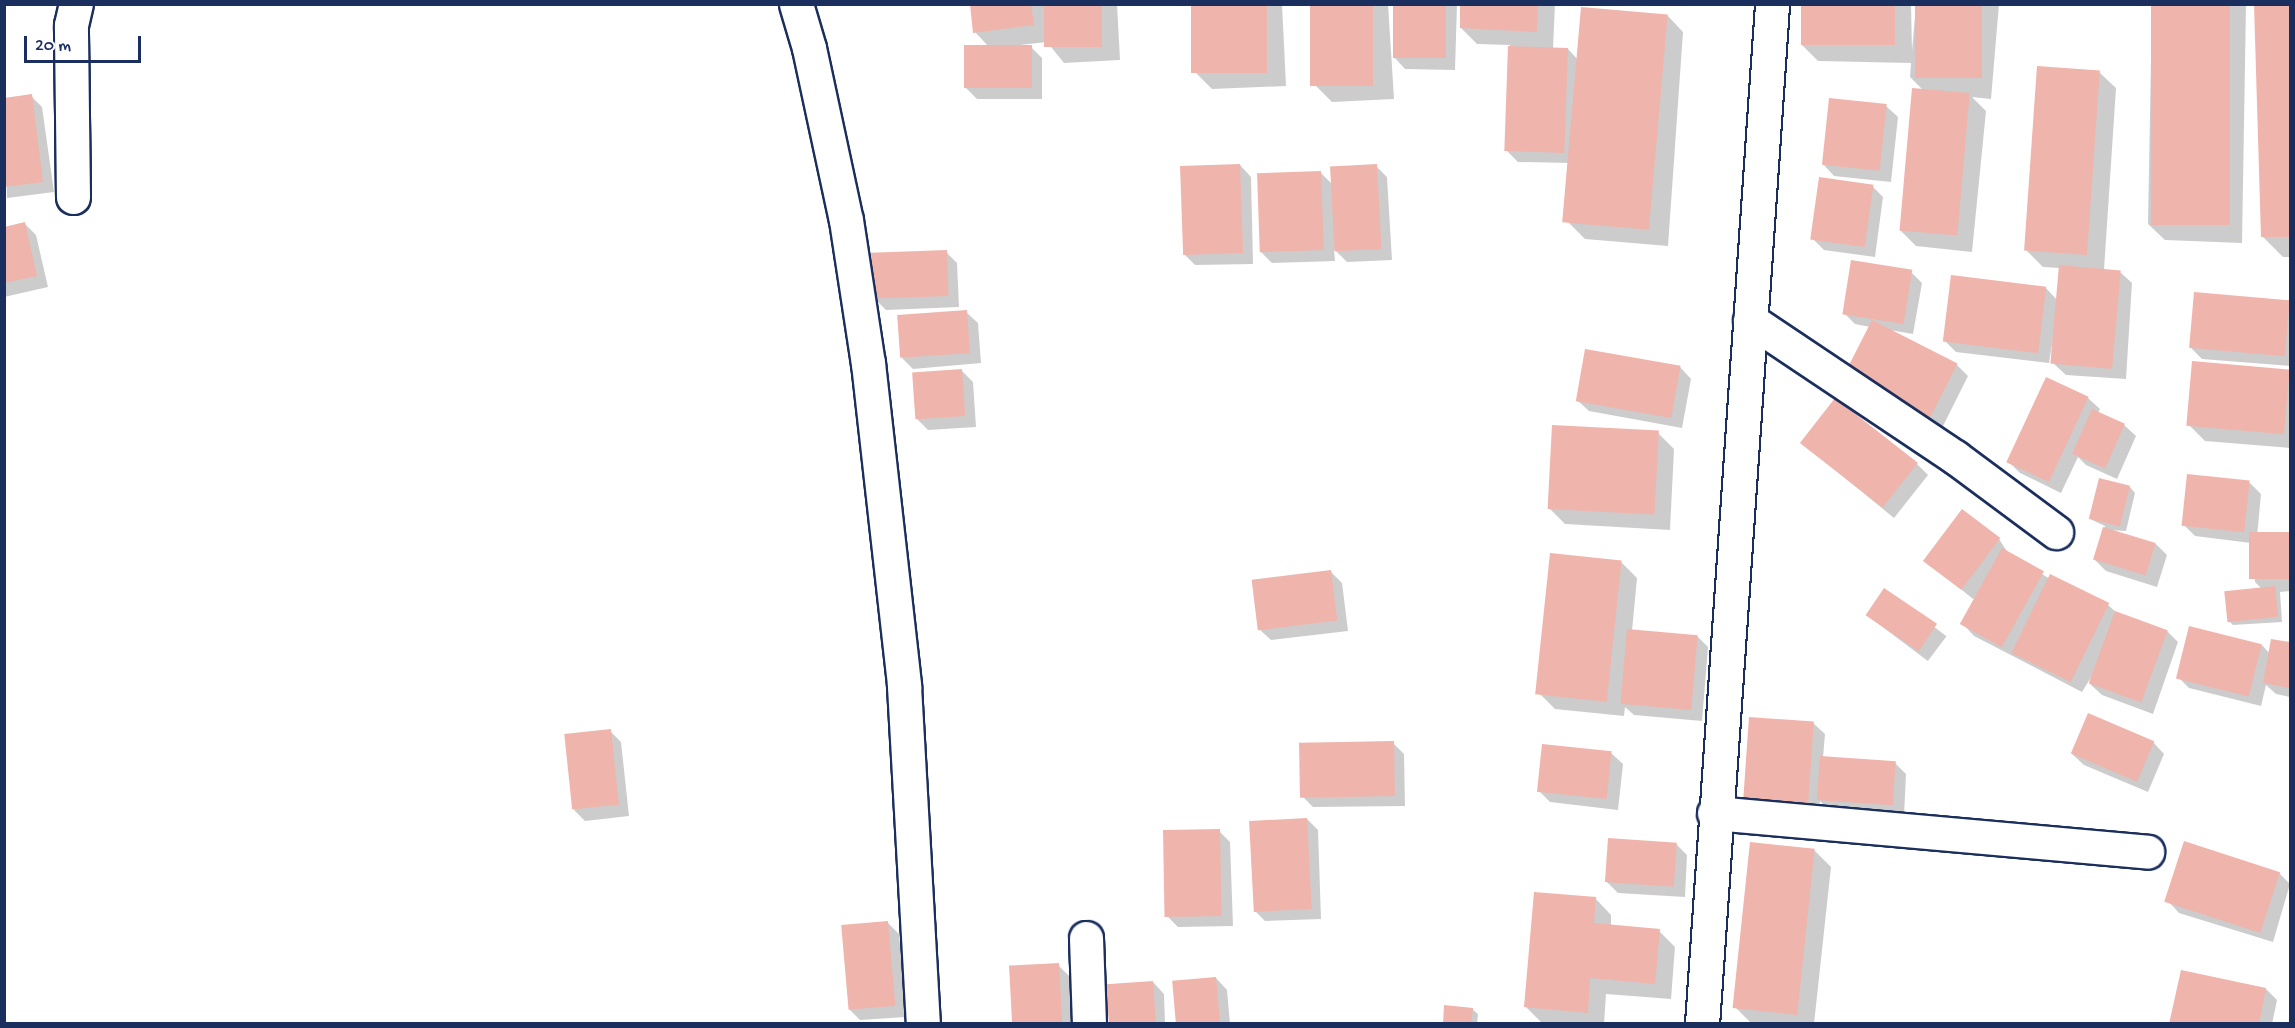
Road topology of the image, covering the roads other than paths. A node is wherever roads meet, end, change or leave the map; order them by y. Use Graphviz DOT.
graph roads {
  1 [pos="76,4"];
  2 [pos="796,4"];
  3 [pos="1772,4"];
  4 [pos="72,197"];
  5 [pos="1750,320"];
  6 [pos="2056,532"];
  7 [pos="1714,813"];
  8 [pos="2147,852"];
  9 [pos="1086,938"];
  10 [pos="923,1023"];
  11 [pos="1089,1023"];
  12 [pos="1702,1023"];
  1 -- 4 [label="street"];
  2 -- 10 [label="street"];
  3 -- 5 [label="street"];
  5 -- 6 [label="street"];
  5 -- 7 [label="street"];
  7 -- 8 [label="street"];
  7 -- 12 [label="street"];
  9 -- 11 [label="street"];
}
